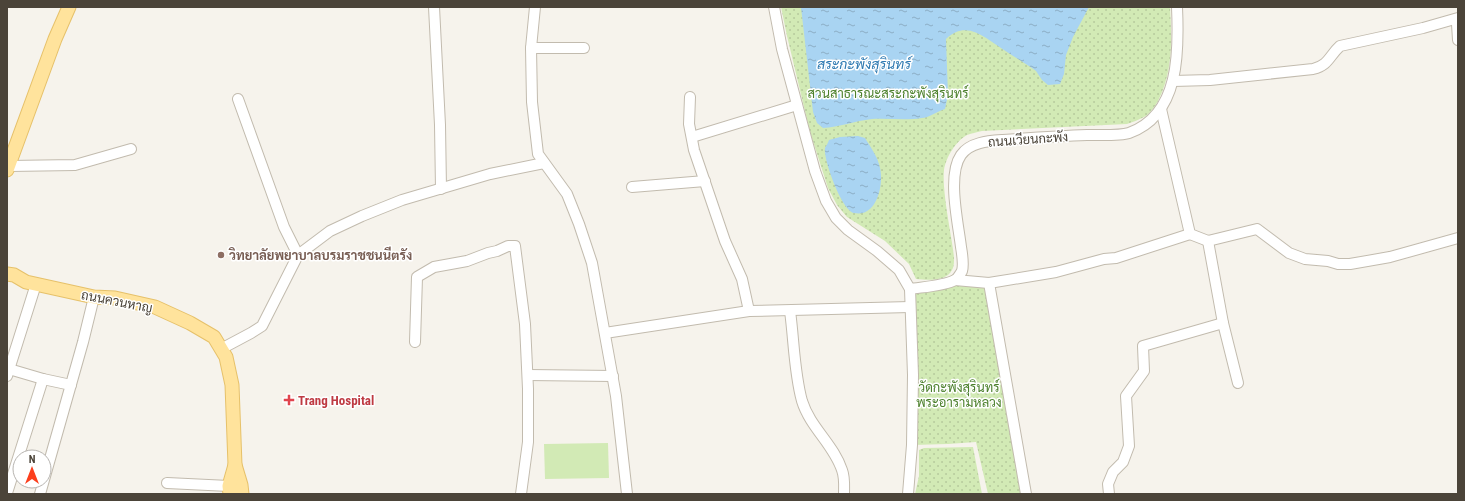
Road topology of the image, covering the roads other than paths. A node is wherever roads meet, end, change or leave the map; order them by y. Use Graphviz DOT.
graph roads {
  1 [pos="69,7"];
  2 [pos="434,7"];
  3 [pos="535,7"];
  4 [pos="774,7"];
  5 [pos="1177,7"];
  6 [pos="1458,19"];
  7 [pos="1458,40"];
  8 [pos="531,48"];
  9 [pos="584,48"];
  10 [pos="1173,81"];
  11 [pos="690,98"];
  12 [pos="238,99"];
  13 [pos="797,104"];
  14 [pos="1161,109"];
  15 [pos="692,138"];
  16 [pos="131,150"];
  17 [pos="544,163"];
  18 [pos="8,168"];
  19 [pos="705,181"];
  20 [pos="632,188"];
  21 [pos="441,189"];
  22 [pos="1190,234"];
  23 [pos="1458,238"];
  24 [pos="1208,241"];
  25 [pos="298,256"];
  26 [pos="7,274"];
  27 [pos="956,280"];
  28 [pos="7,283"];
  29 [pos="31,283"];
  30 [pos="989,283"];
  31 [pos="910,289"];
  32 [pos="94,297"];
  33 [pos="910,307"];
  34 [pos="749,311"];
  35 [pos="790,311"];
  36 [pos="1223,323"];
  37 [pos="605,333"];
  38 [pos="415,342"];
  39 [pos="221,349"];
  40 [pos="8,373"];
  41 [pos="528,375"];
  42 [pos="613,376"];
  43 [pos="43,379"];
  44 [pos="1238,383"];
  45 [pos="71,386"];
  46 [pos="235,465"];
  47 [pos="167,483"];
  48 [pos="230,490"];
  49 [pos="7,493"];
  50 [pos="11,494"];
  51 [pos="40,494"];
  52 [pos="242,494"];
  53 [pos="522,494"];
  54 [pos="627,494"];
  55 [pos="844,494"];
  56 [pos="908,494"];
  57 [pos="1026,494"];
  58 [pos="1109,494"];
  1 -- 18 [label="main road"];
  2 -- 21 [label="street"];
  3 -- 8 [label="street"];
  4 -- 13 [label="street"];
  5 -- 10 [label="street, ถนนเวียนกะพัง"];
  6 -- 7 [label="street"];
  6 -- 10 [label="street"];
  8 -- 9 [label="street"];
  8 -- 17 [label="street"];
  10 -- 14 [label="street, ถนนเวียนกะพัง"];
  11 -- 15 [label="street"];
  12 -- 25 [label="street"];
  13 -- 15 [label="street"];
  13 -- 31 [label="street"];
  14 -- 22 [label="street"];
  14 -- 27 [label="street, ถนนเวียนกะพัง"];
  15 -- 19 [label="street"];
  16 -- 18 [label="street"];
  17 -- 21 [label="street"];
  17 -- 37 [label="street"];
  19 -- 20 [label="street"];
  19 -- 34 [label="street"];
  21 -- 25 [label="street"];
  22 -- 24 [label="street"];
  22 -- 30 [label="street"];
  23 -- 24 [label="street"];
  24 -- 36 [label="street"];
  25 -- 39 [label="street"];
  26 -- 29 [label="main road, ถนนควนหาญ"];
  27 -- 30 [label="street"];
  27 -- 31 [label="street"];
  28 -- 29 [label="main road, ถนนควนหาญ"];
  29 -- 32 [label="main road, ถนนควนหาญ"];
  29 -- 40 [label="street"];
  30 -- 57 [label="street"];
  31 -- 33 [label="street"];
  32 -- 39 [label="main road, ถนนควนหาญ"];
  32 -- 45 [label="street"];
  33 -- 35 [label="street"];
  33 -- 56 [label="street"];
  34 -- 35 [label="street"];
  34 -- 37 [label="street"];
  35 -- 55 [label="street"];
  36 -- 44 [label="street"];
  36 -- 58 [label="street"];
  37 -- 42 [label="street"];
  38 -- 41 [label="street"];
  39 -- 46 [label="main road, ถนนควนหาญ"];
  40 -- 43 [label="street"];
  41 -- 42 [label="street"];
  41 -- 53 [label="street"];
  42 -- 54 [label="street"];
  43 -- 45 [label="street"];
  43 -- 49 [label="street"];
  45 -- 51 [label="street"];
  46 -- 48 [label="main road, ถนนควนหาญ"];
  46 -- 52 [label="main road, ถนนควนหาญ"];
  47 -- 48 [label="street"];
  49 -- 50 [label="street"];
}
